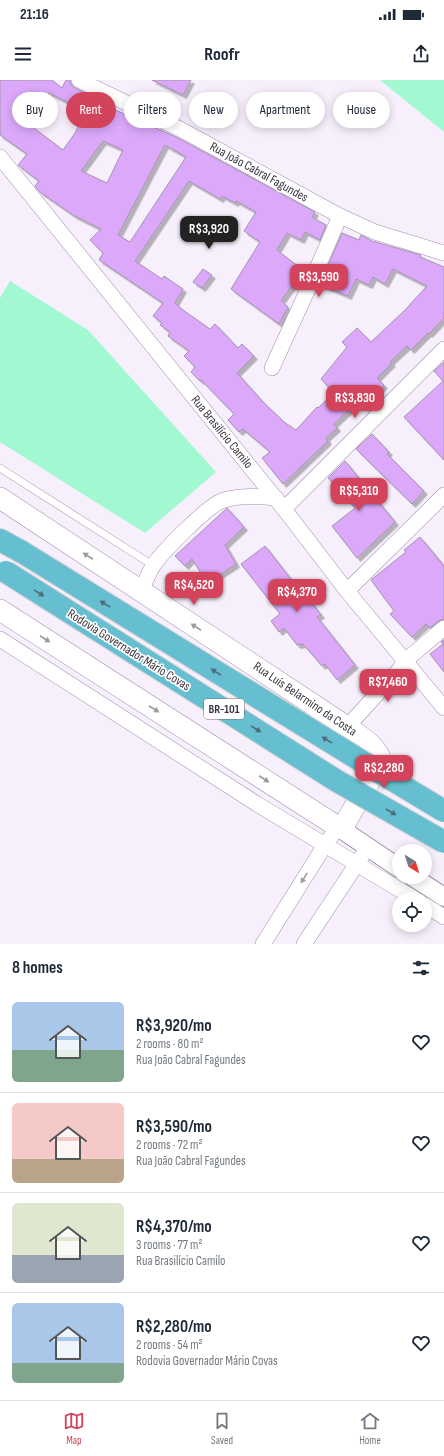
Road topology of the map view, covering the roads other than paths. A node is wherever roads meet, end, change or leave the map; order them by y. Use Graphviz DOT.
graph roads {
  1 [pos="79,80"];
  2 [pos="0,157"];
  3 [pos="0,171"];
  4 [pos="20,182"];
  5 [pos="340,216"];
  6 [pos="444,253"];
  7 [pos="444,349"];
  8 [pos="272,368"];
  9 [pos="0,468"];
  10 [pos="444,495"];
  11 [pos="0,498"];
  12 [pos="280,504"];
  13 [pos="0,540"];
  14 [pos="154,566"];
  15 [pos="3,570"];
  16 [pos="141,591"];
  17 [pos="347,591"];
  18 [pos="0,610"];
  19 [pos="444,628"];
  20 [pos="0,639"];
  21 [pos="405,661"];
  22 [pos="444,708"];
  23 [pos="347,727"];
  24 [pos="444,811"];
  25 [pos="338,827"];
  26 [pos="444,842"];
  27 [pos="325,845"];
  28 [pos="368,847"];
  29 [pos="392,863"];
  30 [pos="356,864"];
  31 [pos="424,884"];
  32 [pos="402,892"];
  33 [pos="444,897"];
  34 [pos="432,909"];
  35 [pos="444,917"];
  36 [pos="263,944"];
  37 [pos="304,944"];
  1 -- 5 [label="street, Rua João Cabral Fagundes"];
  2 -- 4 [label="street, Rua Brasilício Camilo"];
  3 -- 4 [label="street"];
  4 -- 12 [label="street, Rua Brasilício Camilo"];
  5 -- 6 [label="street, Rua João Cabral Fagundes"];
  5 -- 8 [label="street"];
  7 -- 12 [label="street"];
  9 -- 14 [label="lane"];
  10 -- 17 [label="street"];
  16 -- 11 [label="main road, Rua Luís Belarmino da Costa, one-way"];
  12 -- 14 [label="street"];
  12 -- 17 [label="street, Rua Brasilício Camilo"];
  24 -- 13 [label="highway, Rodovia Governador Mário Covas / BR-101, one-way, bridge"];
  14 -- 16 [label="street"];
  15 -- 26 [label="highway, Rodovia Governador Mário Covas / BR-101, one-way, bridge"];
  23 -- 16 [label="main road, Rua Luís Belarmino da Costa, one-way"];
  17 -- 21 [label="street, Rua Brasilício Camilo"];
  18 -- 25 [label="main road, one-way"];
  19 -- 21 [label="street"];
  20 -- 27 [label="street"];
  21 -- 22 [label="street, Rua Brasilício Camilo"];
  21 -- 23 [label="street"];
  23 -- 25 [label="main road, Rua Luís Belarmino da Costa"];
  25 -- 27 [label="street"];
  25 -- 28 [label="street"];
  27 -- 30 [label="street"];
  27 -- 36 [label="street, one-way"];
  28 -- 29 [label="street"];
  28 -- 30 [label="street"];
  30 -- 32 [label="street"];
  30 -- 37 [label="street"];
  31 -- 33 [label="street"];
  34 -- 35 [label="street"];
}
